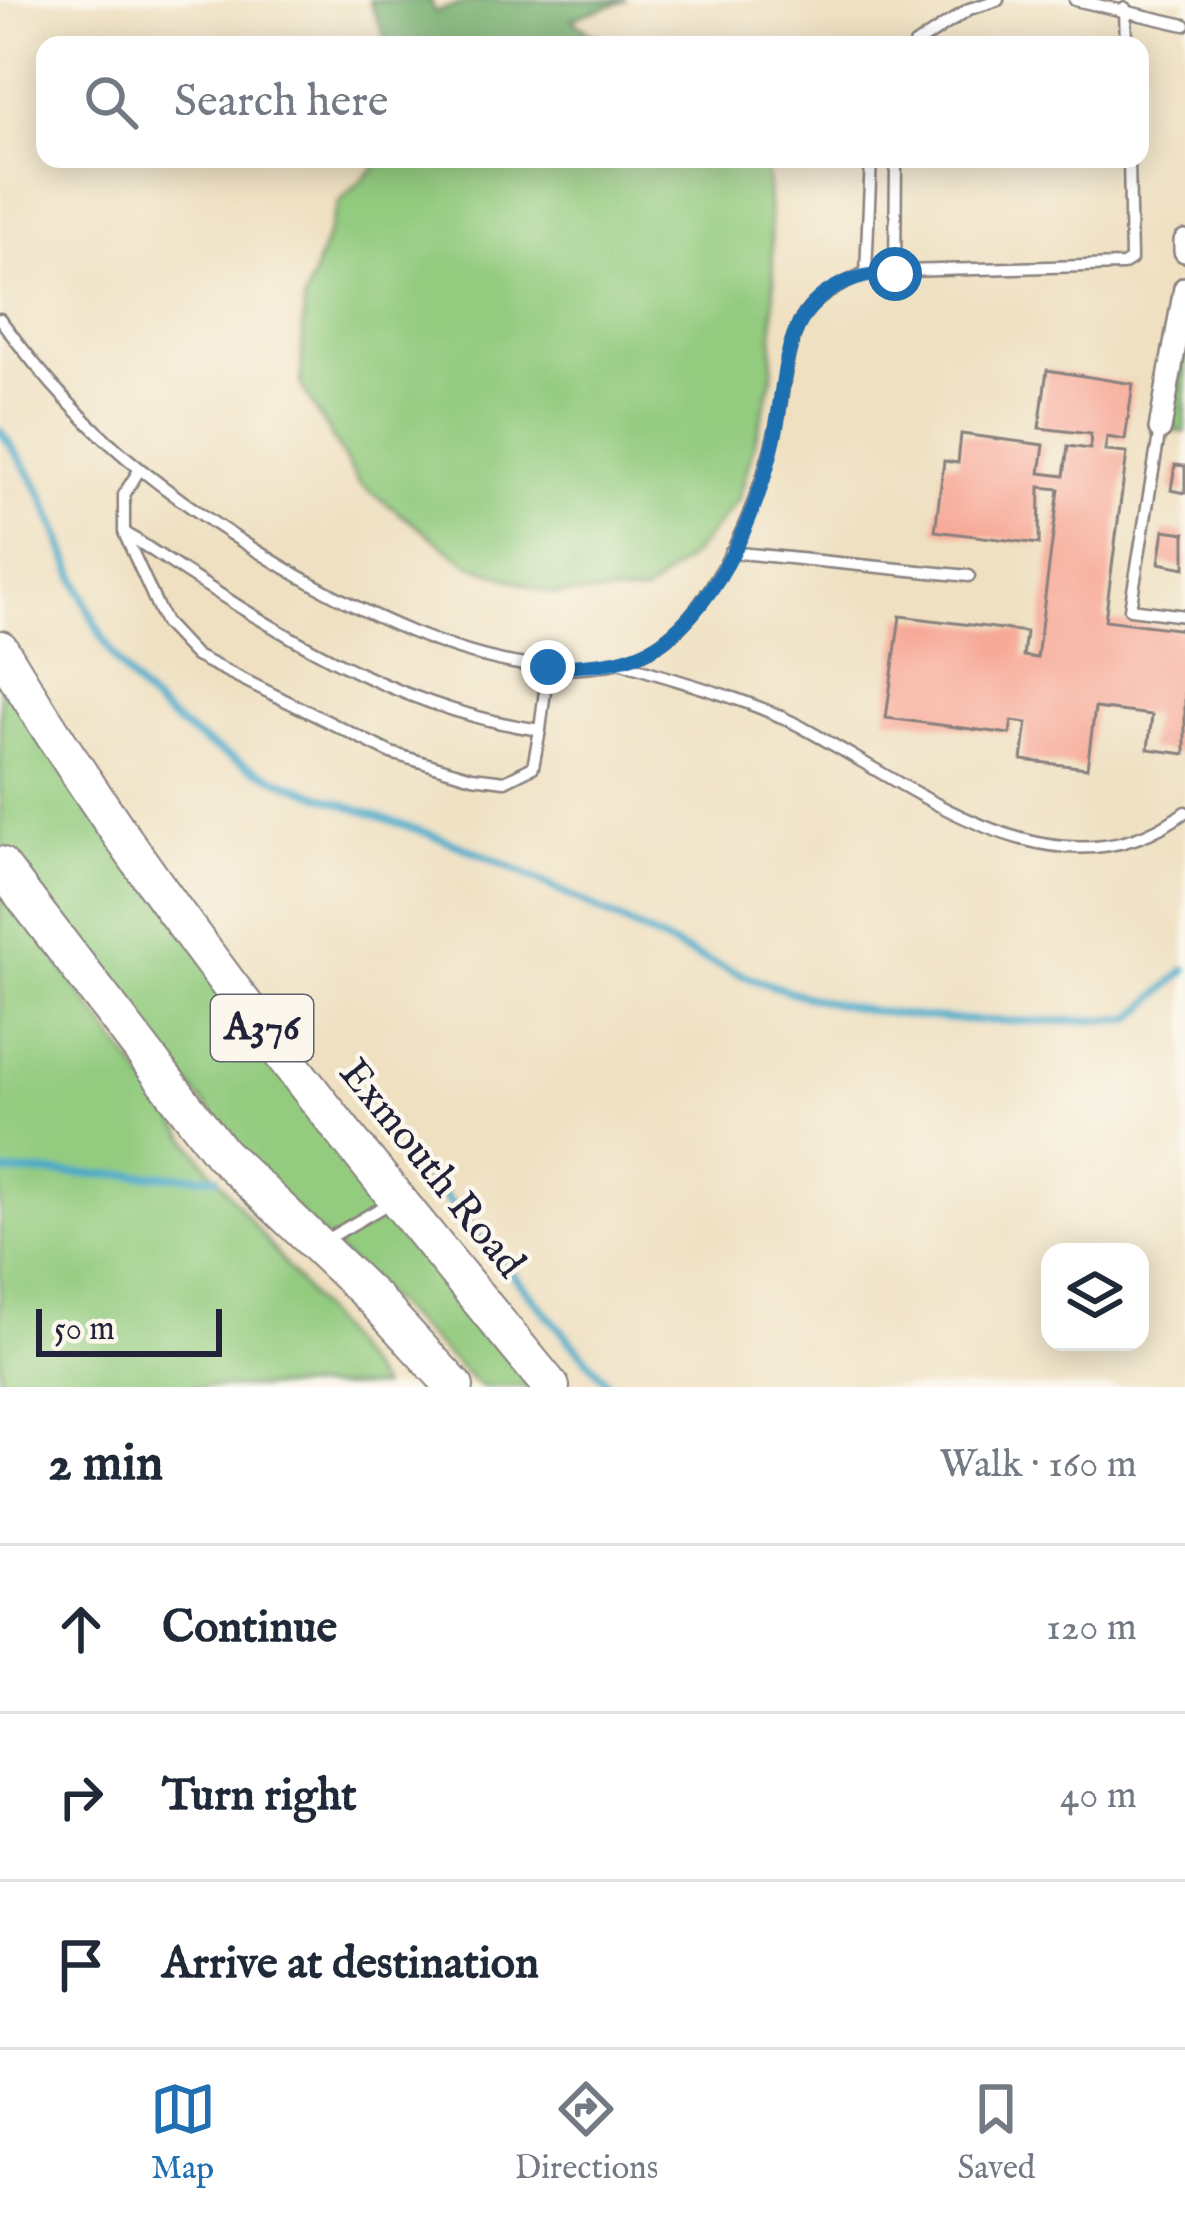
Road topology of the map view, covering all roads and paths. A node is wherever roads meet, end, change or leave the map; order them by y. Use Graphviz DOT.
graph roads {
  1 [pos="998,0"];
  2 [pos="1075,0"];
  3 [pos="1125,8"];
  4 [pos="1185,25"];
  5 [pos="928,36"];
  6 [pos="1126,36"];
  7 [pos="871,168"];
  8 [pos="896,168"];
  9 [pos="1129,168"];
  10 [pos="1185,241"];
  11 [pos="1185,250"];
  12 [pos="866,272"];
  13 [pos="895,274"];
  14 [pos="1185,288"];
  15 [pos="0,320"];
  16 [pos="1160,429"];
  17 [pos="140,469"];
  18 [pos="124,532"];
  19 [pos="730,553"];
  20 [pos="969,577"];
  21 [pos="1185,616"];
  22 [pos="0,649"];
  23 [pos="617,661"];
  24 [pos="548,667"];
  25 [pos="540,730"];
  26 [pos="1185,812"];
  27 [pos="0,866"];
  28 [pos="396,1198"];
  29 [pos="316,1244"];
  30 [pos="455,1387"];
  31 [pos="551,1387"];
  1 -- 5 [label="lane"];
  2 -- 3 [label="lane"];
  3 -- 4 [label="lane"];
  3 -- 6 [label="lane"];
  7 -- 12 [label="lane"];
  8 -- 13 [label="lane"];
  9 -- 13 [label="lane"];
  10 -- 11 [label="street"];
  12 -- 13 [label="lane"];
  12 -- 19 [label="lane"];
  14 -- 16 [label="street"];
  15 -- 17 [label="lane"];
  16 -- 21 [label="lane"];
  17 -- 18 [label="lane"];
  17 -- 24 [label="lane"];
  18 -- 25 [label="lane"];
  18 -- 25 [label="lane"];
  19 -- 20 [label="lane"];
  19 -- 23 [label="lane"];
  22 -- 28 [label="highway, Exmouth Road / A376"];
  23 -- 24 [label="lane"];
  23 -- 26 [label="lane"];
  24 -- 25 [label="lane"];
  27 -- 29 [label="highway, A376"];
  28 -- 29 [label="lane"];
  28 -- 31 [label="highway, Exmouth Road / A376"];
  29 -- 30 [label="highway, A376"];
}
